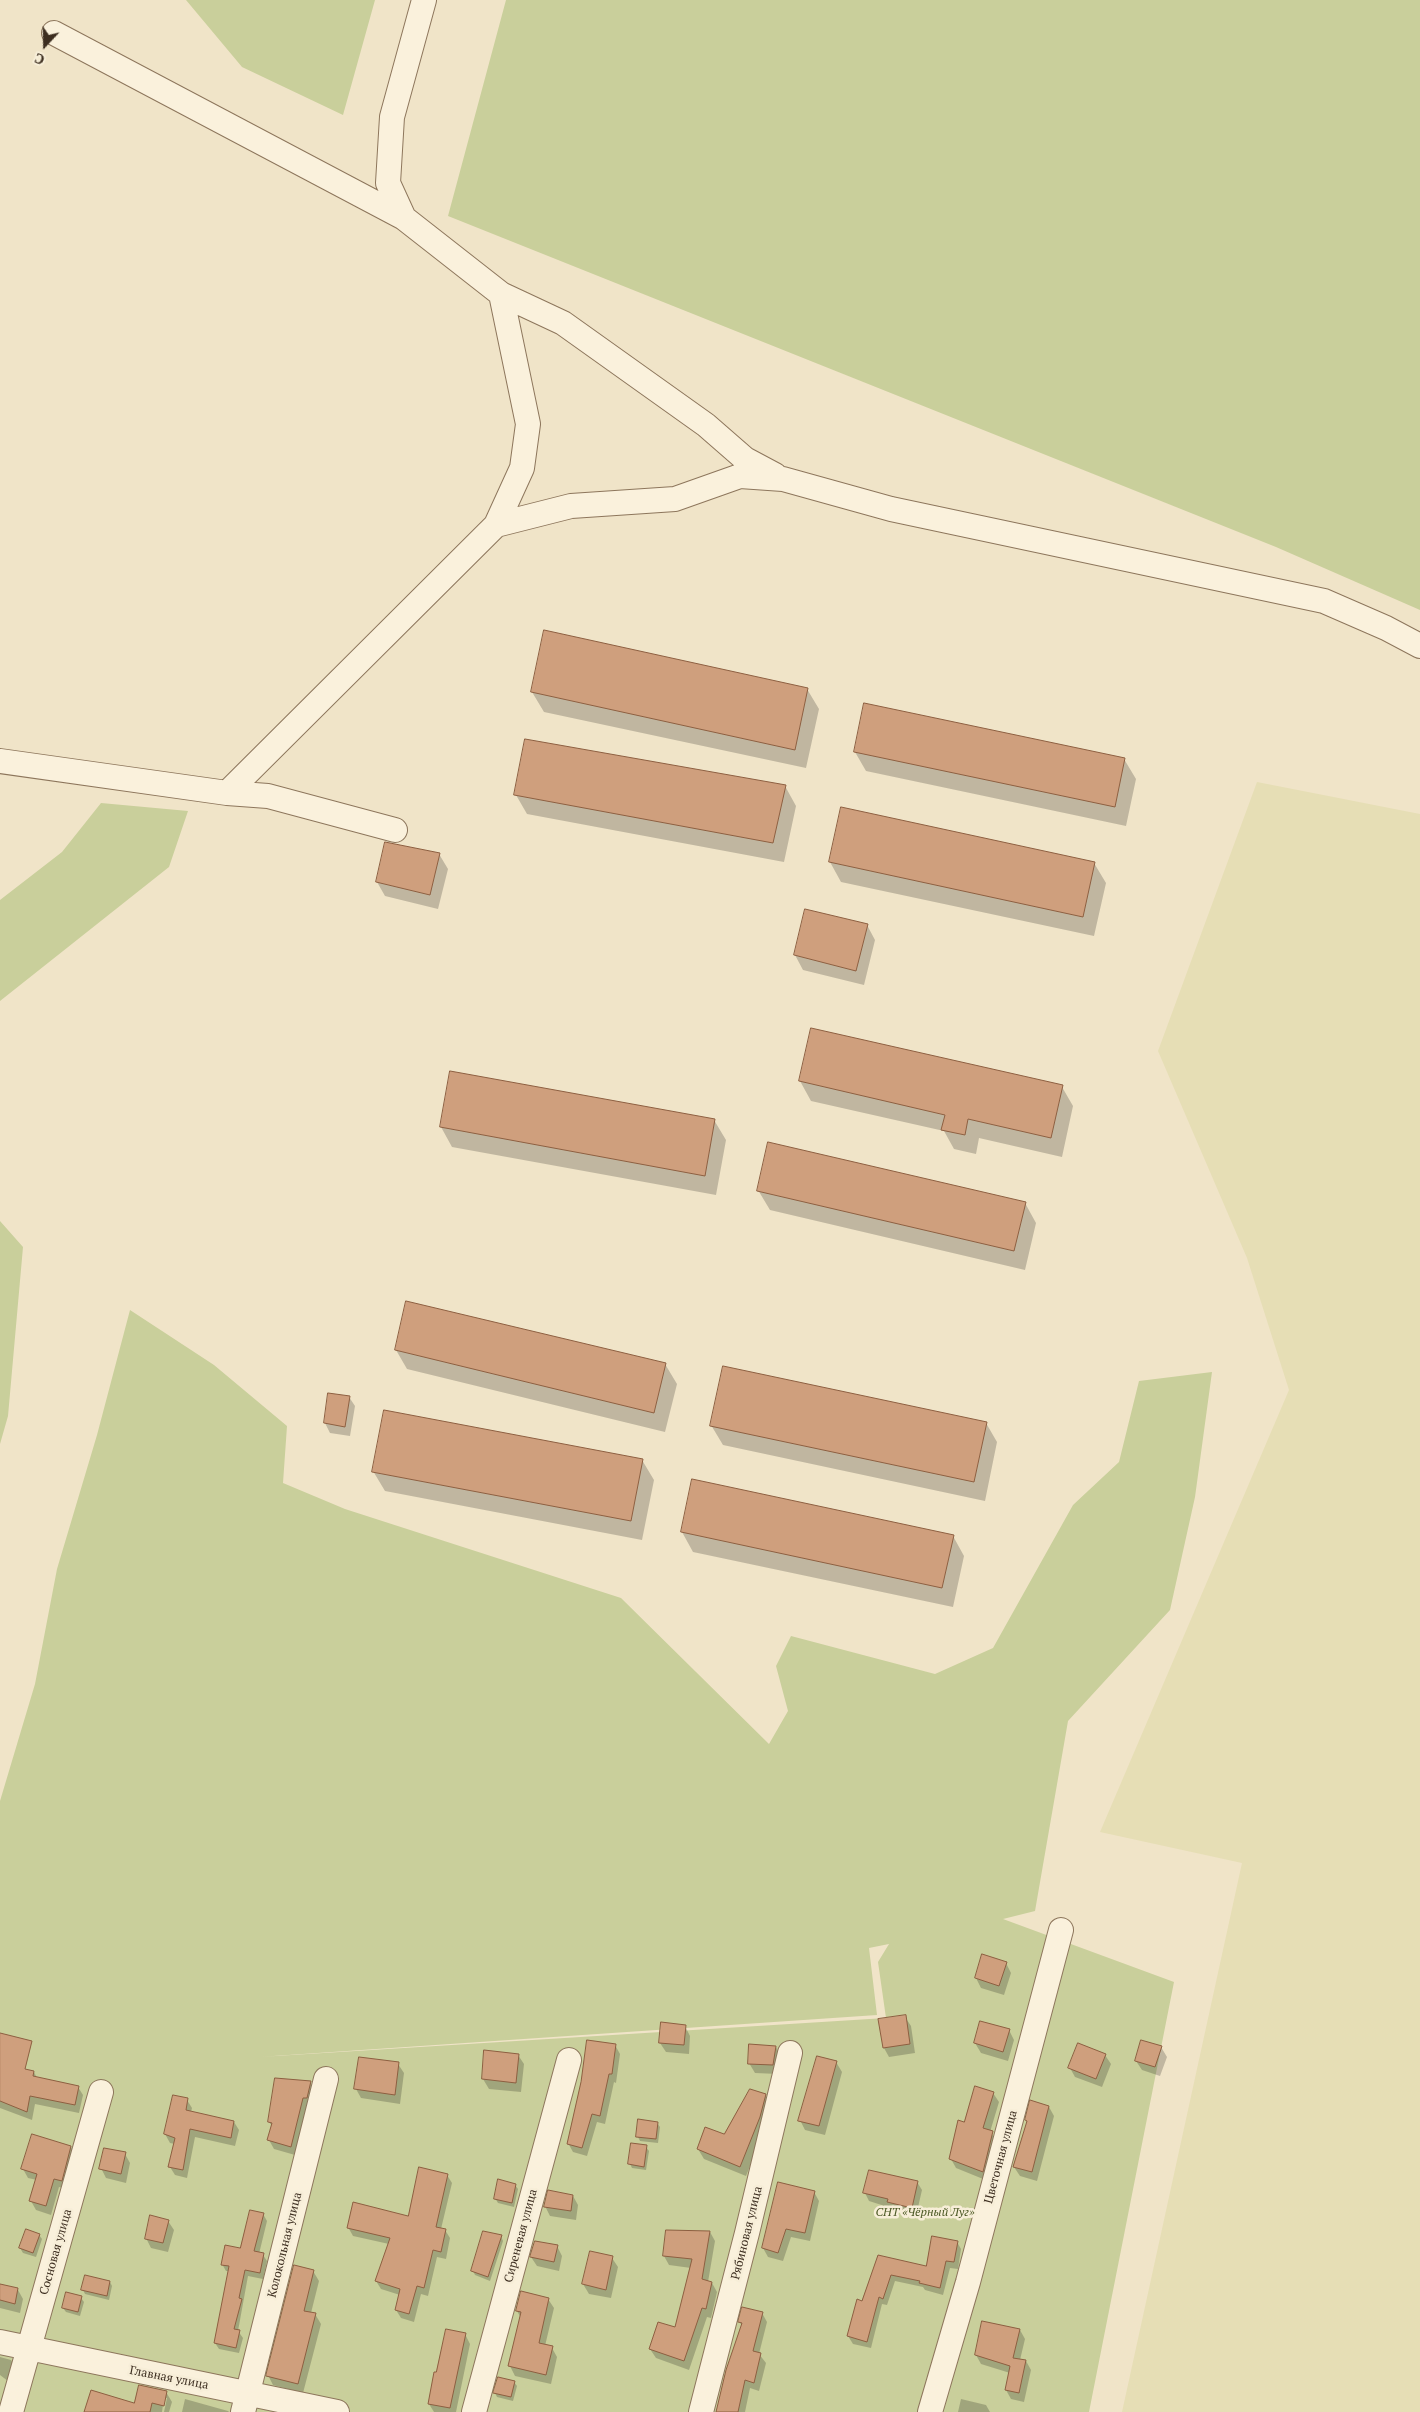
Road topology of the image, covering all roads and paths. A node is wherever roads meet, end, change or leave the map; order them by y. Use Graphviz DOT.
graph roads {
  1 [pos="424,0"];
  2 [pos="54,33"];
  3 [pos="404,218"];
  4 [pos="501,294"];
  5 [pos="783,479"];
  6 [pos="496,525"];
  7 [pos="1420,646"];
  8 [pos="0,761"];
  9 [pos="227,793"];
  10 [pos="395,830"];
  11 [pos="1061,1930"];
  12 [pos="790,2053"];
  13 [pos="569,2060"];
  14 [pos="326,2079"];
  15 [pos="101,2092"];
  16 [pos="0,2342"];
  17 [pos="28,2349"];
  18 [pos="245,2403"];
  19 [pos="11,2412"];
  20 [pos="338,2412"];
  21 [pos="474,2412"];
  22 [pos="701,2412"];
  23 [pos="930,2412"];
  1 -- 3 [label="street"];
  2 -- 3 [label="street"];
  3 -- 4 [label="street"];
  4 -- 5 [label="street"];
  4 -- 6 [label="street"];
  5 -- 6 [label="street"];
  5 -- 7 [label="street"];
  6 -- 9 [label="street"];
  8 -- 9 [label="street"];
  9 -- 10 [label="street"];
  11 -- 23 [label="street, Цветочная улица"];
  12 -- 22 [label="street, Рябиновая улица"];
  13 -- 21 [label="street, Сиреневая улица"];
  14 -- 18 [label="street, Колокольная улица"];
  15 -- 17 [label="street, Сосновая улица"];
  16 -- 17 [label="street, Главная улица"];
  17 -- 18 [label="street, Главная улица"];
  17 -- 19 [label="street, Сосновая улица"];
  18 -- 20 [label="street, Главная улица"];
}
